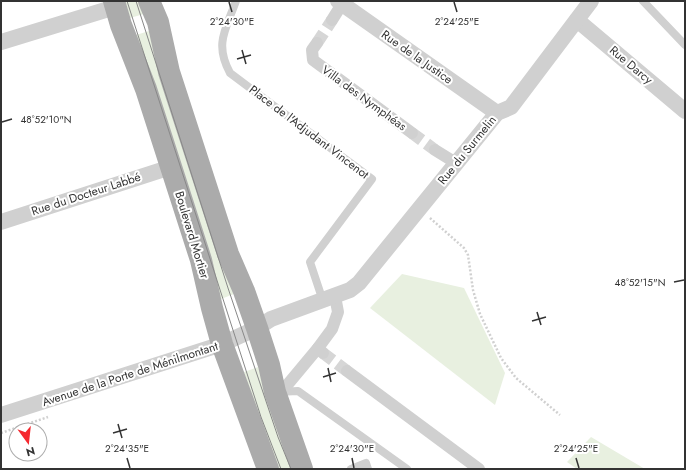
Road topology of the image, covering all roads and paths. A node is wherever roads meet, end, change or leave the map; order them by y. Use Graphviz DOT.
graph roads {
  1 [pos="149,1"];
  2 [pos="236,1"];
  3 [pos="591,1"];
  4 [pos="643,1"];
  5 [pos="115,4"];
  6 [pos="347,4"];
  7 [pos="332,20"];
  8 [pos="577,20"];
  9 [pos="1,42"];
  10 [pos="317,43"];
  11 [pos="685,45"];
  12 [pos="685,111"];
  13 [pos="497,112"];
  14 [pos="412,133"];
  15 [pos="435,150"];
  16 [pos="456,164"];
  17 [pos="171,166"];
  18 [pos="432,220"];
  19 [pos="1,222"];
  20 [pos="329,298"];
  21 [pos="258,328"];
  22 [pos="222,344"];
  23 [pos="347,371"];
  24 [pos="275,392"];
  25 [pos="1,415"];
  26 [pos="560,415"];
  27 [pos="268,469"];
  28 [pos="302,469"];
  29 [pos="351,469"];
  30 [pos="368,469"];
  31 [pos="407,469"];
  32 [pos="479,469"];
  1 -- 21 [label="main road"];
  2 -- 20 [label="lane, Place de l'Adjudant Vincenot"];
  3 -- 8 [label="street, Rue du Surmelin"];
  4 -- 11 [label="lane"];
  5 -- 9 [label="street"];
  5 -- 17 [label="main road, Boulevard Mortier"];
  6 -- 7 [label="street"];
  6 -- 13 [label="street, Rue de la Justice"];
  8 -- 12 [label="street, Rue Darcy"];
  8 -- 13 [label="street, Rue du Surmelin"];
  10 -- 14 [label="street, Villa des Nymphéas"];
  13 -- 16 [label="street, Rue du Surmelin"];
  15 -- 16 [label="street"];
  16 -- 20 [label="street, Rue du Surmelin"];
  17 -- 19 [label="street, Rue du Docteur Labbé"];
  17 -- 22 [label="main road, Boulevard Mortier"];
  18 -- 26 [label="path"];
  20 -- 21 [label="street"];
  20 -- 24 [label="street, Place de l'Adjudant Vincenot"];
  21 -- 22 [label="street, Avenue de la Porte de Ménilmontant"];
  21 -- 24 [label="main road"];
  22 -- 25 [label="street, Avenue de la Porte de Ménilmontant"];
  22 -- 27 [label="main road, Boulevard Mortier"];
  23 -- 32 [label="street"];
  24 -- 28 [label="main road"];
  24 -- 31 [label="lane"];
  29 -- 30 [label="lane"];
}
